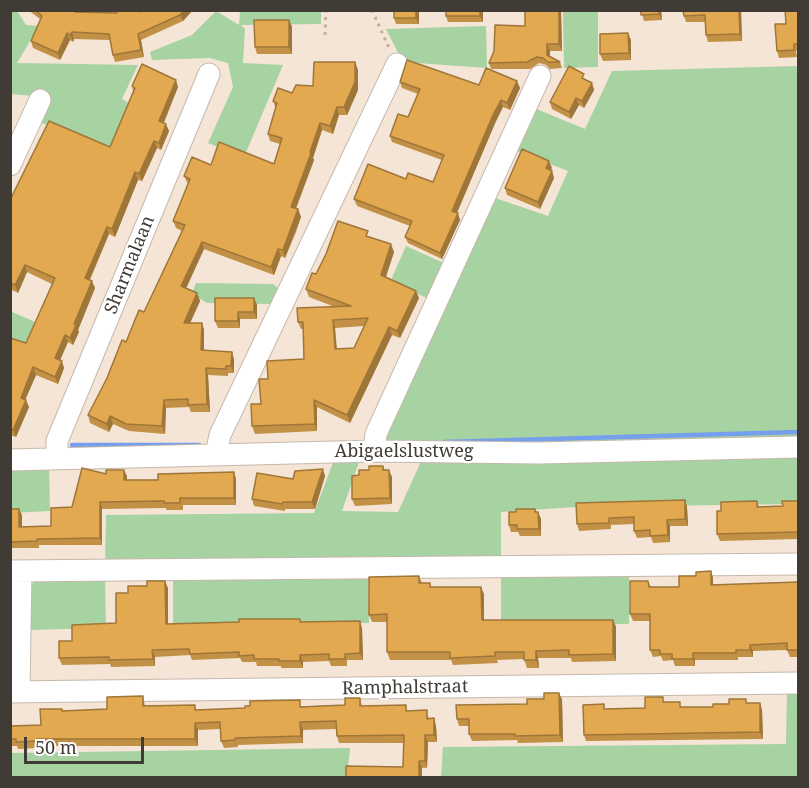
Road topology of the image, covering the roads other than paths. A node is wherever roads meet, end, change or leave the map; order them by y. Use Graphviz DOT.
graph roads {
  1 [pos="397,64"];
  2 [pos="209,74"];
  3 [pos="540,76"];
  4 [pos="40,100"];
  5 [pos="10,165"];
  6 [pos="798,447"];
  7 [pos="374,451"];
  8 [pos="216,455"];
  9 [pos="57,457"];
  10 [pos="10,459"];
  11 [pos="798,564"];
  12 [pos="16,571"];
  13 [pos="798,683"];
  14 [pos="15,692"];
  1 -- 8 [label="street"];
  2 -- 9 [label="street, Sharmalaan"];
  3 -- 7 [label="street"];
  4 -- 5 [label="street"];
  6 -- 7 [label="street, Abigaelslustweg"];
  7 -- 8 [label="street, Abigaelslustweg"];
  8 -- 9 [label="street, Abigaelslustweg"];
  9 -- 10 [label="street, Abigaelslustweg"];
  11 -- 12 [label="street"];
  12 -- 14 [label="street"];
  13 -- 14 [label="street, Ramphalstraat"];
}
